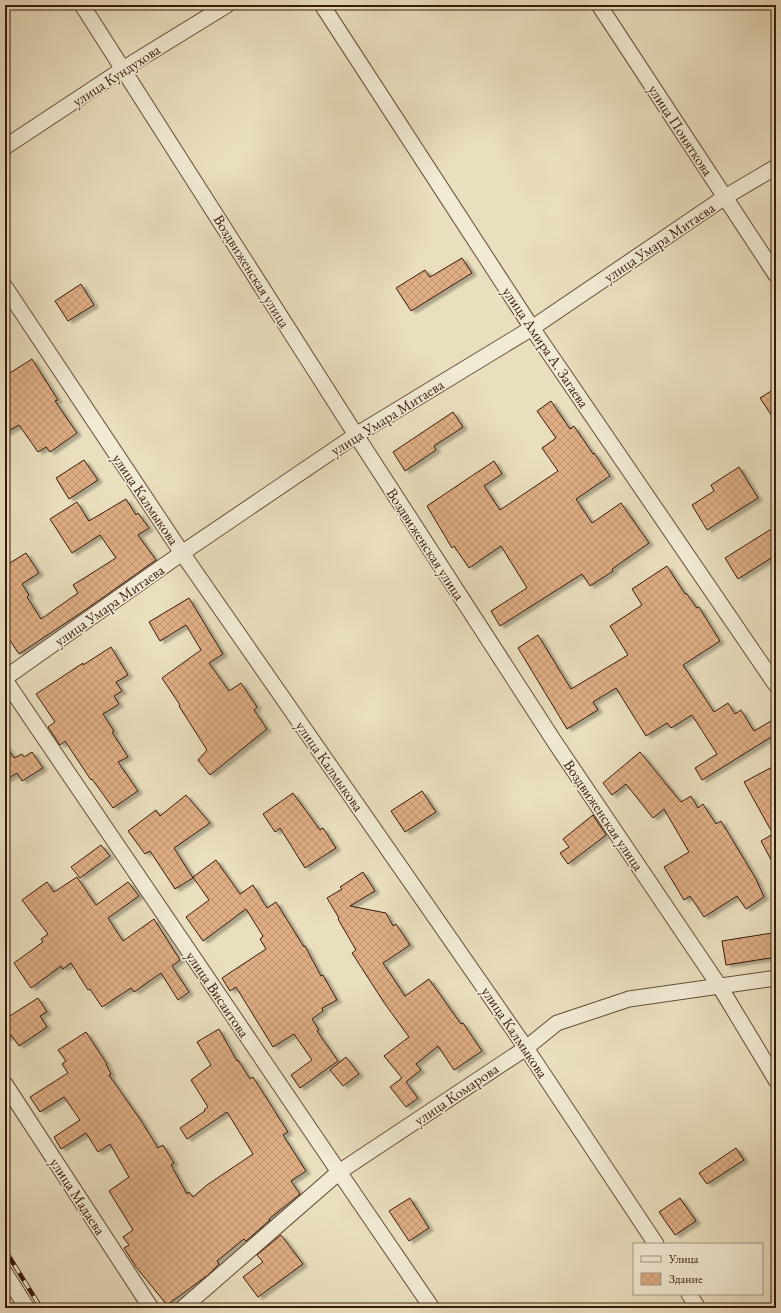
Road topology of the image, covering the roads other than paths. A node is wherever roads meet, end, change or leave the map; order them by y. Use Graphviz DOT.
graph roads {
  1 [pos="82,5"];
  2 [pos="227,5"];
  3 [pos="322,5"];
  4 [pos="599,5"];
  5 [pos="123,69"];
  6 [pos="5,147"];
  7 [pos="776,167"];
  8 [pos="725,197"];
  9 [pos="776,276"];
  10 [pos="5,287"];
  11 [pos="532,328"];
  12 [pos="356,435"];
  13 [pos="182,553"];
  14 [pos="5,679"];
  15 [pos="776,685"];
  16 [pos="10,700"];
  17 [pos="776,978"];
  18 [pos="720,987"];
  19 [pos="526,1048"];
  20 [pos="776,1080"];
  21 [pos="5,1084"];
  22 [pos="339,1172"];
  23 [pos="655,1243"];
  24 [pos="5,1273"];
  25 [pos="689,1295"];
  26 [pos="27,1308"];
  27 [pos="151,1308"];
  28 [pos="183,1308"];
  29 [pos="432,1308"];
  30 [pos="698,1308"];
  1 -- 5 [label="street, Воздвиженская улица"];
  2 -- 5 [label="street, улица Кундухова"];
  3 -- 11 [label="street, улица Амира А. Загаева"];
  4 -- 8 [label="street, улица Поняткова"];
  5 -- 6 [label="street, улица Кундухова"];
  5 -- 12 [label="street, Воздвиженская улица"];
  7 -- 8 [label="street, улица Умара Митаева"];
  8 -- 9 [label="street, улица Поняткова"];
  8 -- 11 [label="street, улица Умара Митаева"];
  10 -- 13 [label="street, улица Калмыкова"];
  11 -- 12 [label="street, улица Умара Митаева"];
  11 -- 15 [label="street, улица Амира А. Загаева"];
  12 -- 13 [label="street, улица Умара Митаева"];
  12 -- 18 [label="street, Воздвиженская улица"];
  13 -- 14 [label="street, улица Умара Митаева"];
  13 -- 19 [label="street, улица Калмыкова"];
  14 -- 16 [label="street, улица Висаитова"];
  16 -- 22 [label="street, улица Висаитова"];
  17 -- 18 [label="street, улица Комарова"];
  18 -- 19 [label="street, улица Комарова"];
  18 -- 20 [label="street, Воздвиженская улица"];
  19 -- 22 [label="street, улица Комарова"];
  19 -- 23 [label="street, улица Калмыкова"];
  21 -- 27 [label="street, улица Мадаева"];
  22 -- 28 [label="street, улица Комарова"];
  22 -- 29 [label="street, улица Висаитова"];
  24 -- 26 [label="street"];
  25 -- 30 [label="street"];
}
